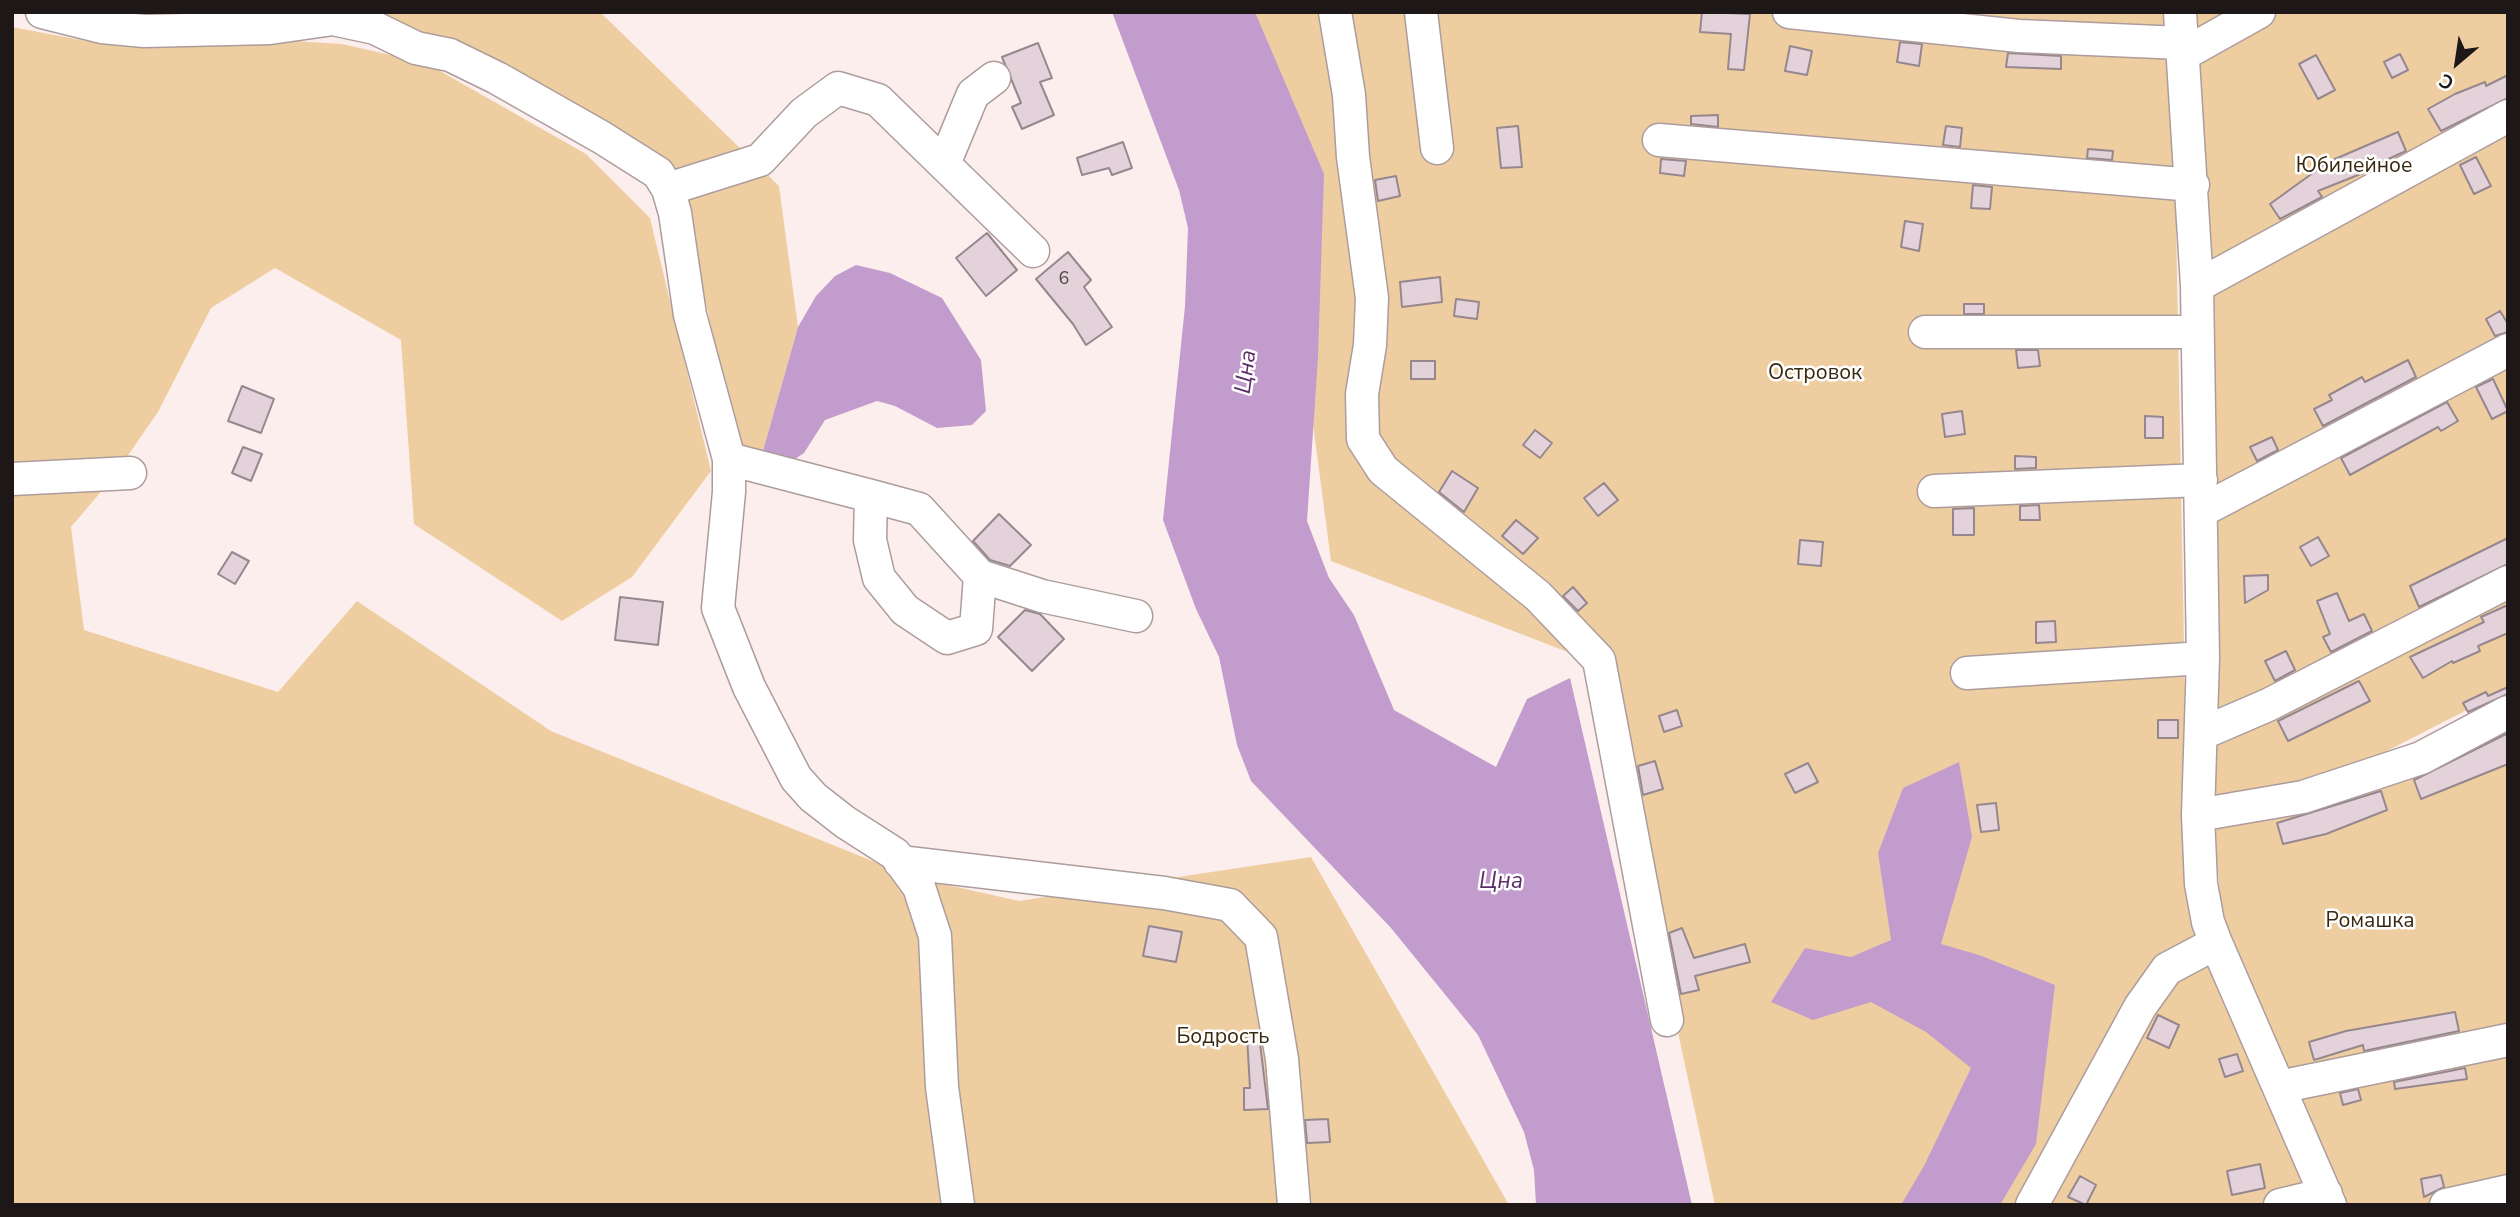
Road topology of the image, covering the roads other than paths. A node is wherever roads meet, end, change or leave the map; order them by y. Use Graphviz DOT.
graph roads {
  1 [pos="42,12"];
  2 [pos="1335,12"];
  3 [pos="1421,12"];
  4 [pos="1789,12"];
  5 [pos="2180,12"];
  6 [pos="2259,12"];
  7 [pos="2183,49"];
  8 [pos="994,78"];
  9 [pos="2508,116"];
  10 [pos="1659,140"];
  11 [pos="1437,148"];
  12 [pos="944,163"];
  13 [pos="2193,186"];
  14 [pos="668,189"];
  15 [pos="1033,251"];
  16 [pos="2197,286"];
  17 [pos="1925,331"];
  18 [pos="2196,332"];
  19 [pos="2508,349"];
  20 [pos="729,460"];
  21 [pos="130,473"];
  22 [pos="12,479"];
  23 [pos="2201,480"];
  24 [pos="1934,491"];
  25 [pos="871,496"];
  26 [pos="2201,511"];
  27 [pos="980,576"];
  28 [pos="2508,582"];
  29 [pos="1136,616"];
  30 [pos="2203,659"];
  31 [pos="1967,673"];
  32 [pos="2508,712"];
  33 [pos="2203,733"];
  34 [pos="2198,815"];
  35 [pos="900,862"];
  36 [pos="2216,943"];
  37 [pos="1667,1020"];
  38 [pos="2508,1040"];
  39 [pos="2279,1087"];
  40 [pos="2508,1191"];
  41 [pos="2328,1199"];
  42 [pos="958,1205"];
  43 [pos="1294,1205"];
  44 [pos="2032,1205"];
  45 [pos="2280,1205"];
  46 [pos="2446,1205"];
  1 -- 14 [label="street"];
  2 -- 37 [label="street"];
  3 -- 11 [label="street"];
  4 -- 7 [label="street"];
  5 -- 7 [label="street"];
  6 -- 7 [label="street"];
  7 -- 13 [label="street"];
  8 -- 12 [label="street"];
  9 -- 16 [label="street"];
  10 -- 13 [label="street"];
  12 -- 14 [label="street"];
  12 -- 15 [label="street"];
  13 -- 16 [label="street"];
  14 -- 20 [label="street"];
  16 -- 18 [label="street"];
  17 -- 18 [label="street"];
  18 -- 23 [label="street"];
  19 -- 26 [label="street"];
  20 -- 25 [label="street"];
  20 -- 35 [label="street"];
  21 -- 22 [label="street"];
  23 -- 24 [label="street"];
  23 -- 26 [label="street"];
  25 -- 27 [label="street"];
  25 -- 27 [label="street"];
  26 -- 30 [label="street"];
  27 -- 29 [label="street"];
  28 -- 33 [label="street"];
  30 -- 31 [label="street"];
  30 -- 33 [label="street"];
  32 -- 34 [label="street"];
  33 -- 34 [label="street"];
  34 -- 36 [label="street"];
  35 -- 42 [label="street"];
  35 -- 43 [label="street"];
  36 -- 39 [label="street"];
  36 -- 44 [label="street"];
  38 -- 39 [label="street"];
  39 -- 41 [label="street"];
  40 -- 46 [label="street"];
  41 -- 45 [label="street"];
}
